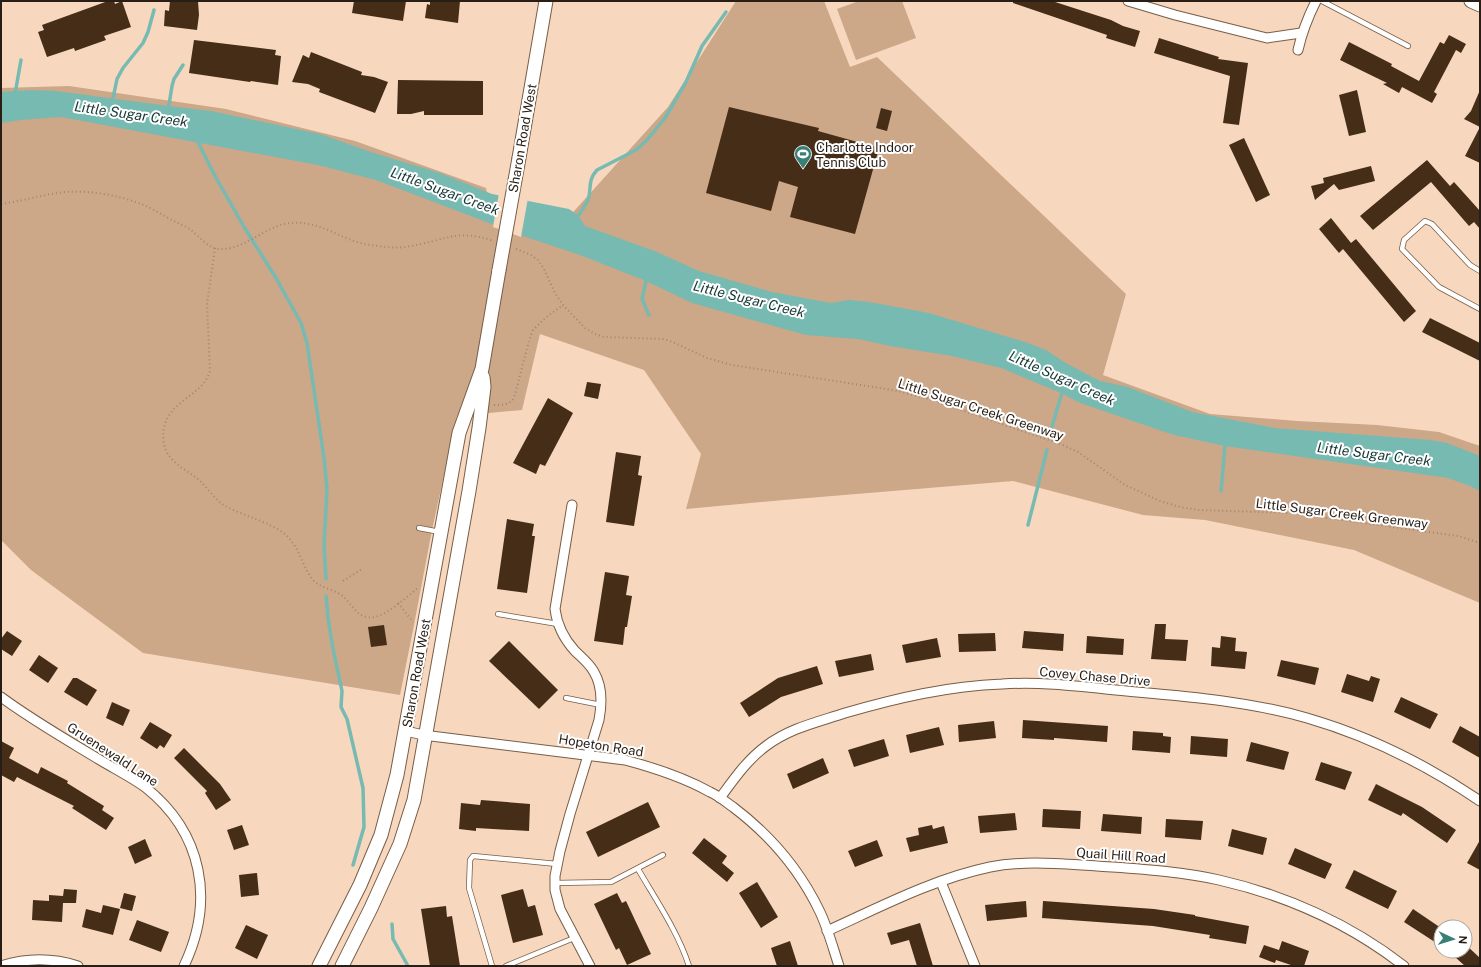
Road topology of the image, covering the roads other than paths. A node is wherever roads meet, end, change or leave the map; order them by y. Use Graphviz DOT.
graph roads {
  1 [pos="546,1"];
  2 [pos="1128,1"];
  3 [pos="1316,1"];
  4 [pos="1322,1"];
  5 [pos="1471,1"];
  6 [pos="1480,5"];
  7 [pos="1301,33"];
  8 [pos="1408,46"];
  9 [pos="1298,50"];
  10 [pos="1480,271"];
  11 [pos="1480,309"];
  12 [pos="482,369"];
  13 [pos="572,505"];
  14 [pos="419,528"];
  15 [pos="442,532"];
  16 [pos="498,614"];
  17 [pos="558,624"];
  18 [pos="1,697"];
  19 [pos="566,698"];
  20 [pos="601,705"];
  21 [pos="406,731"];
  22 [pos="426,735"];
  23 [pos="589,755"];
  24 [pos="720,798"];
  25 [pos="1480,801"];
  26 [pos="663,855"];
  27 [pos="557,864"];
  28 [pos="638,869"];
  29 [pos="942,882"];
  30 [pos="555,883"];
  31 [pos="827,931"];
  32 [pos="574,938"];
  33 [pos="1,966"];
  34 [pos="78,966"];
  35 [pos="184,966"];
  36 [pos="320,966"];
  37 [pos="342,966"];
  38 [pos="492,966"];
  39 [pos="506,966"];
  40 [pos="590,966"];
  41 [pos="690,966"];
  42 [pos="840,966"];
  43 [pos="975,966"];
  44 [pos="1404,966"];
  1 -- 12 [label="main road, Sharon Road West, bridge"];
  2 -- 7 [label="street"];
  3 -- 7 [label="street"];
  4 -- 8 [label="lane"];
  5 -- 6 [label="main road"];
  7 -- 9 [label="street"];
  10 -- 11 [label="lane"];
  12 -- 15 [label="main road, Sharon Road West"];
  12 -- 22 [label="main road, Sharon Road West"];
  13 -- 17 [label="street"];
  14 -- 15 [label="lane"];
  15 -- 21 [label="main road, Sharon Road West"];
  16 -- 17 [label="lane"];
  17 -- 20 [label="street"];
  18 -- 35 [label="street, Gruenewald Lane"];
  19 -- 20 [label="lane"];
  20 -- 23 [label="street"];
  21 -- 22 [label="street, Hopeton Road"];
  21 -- 36 [label="main road, Sharon Road West"];
  22 -- 23 [label="street, Hopeton Road"];
  22 -- 37 [label="main road, Sharon Road West"];
  23 -- 24 [label="street, Hopeton Road"];
  23 -- 27 [label="street"];
  24 -- 25 [label="street, Covey Chase Drive"];
  24 -- 31 [label="street, Hopeton Road"];
  26 -- 28 [label="lane"];
  27 -- 30 [label="street"];
  27 -- 38 [label="lane"];
  28 -- 30 [label="lane"];
  28 -- 41 [label="lane"];
  29 -- 31 [label="street, Quail Hill Road"];
  29 -- 43 [label="street"];
  29 -- 44 [label="street, Quail Hill Road"];
  30 -- 32 [label="street"];
  31 -- 42 [label="street, Hopeton Road"];
  32 -- 39 [label="lane"];
  32 -- 40 [label="street"];
  33 -- 34 [label="street"];
}
